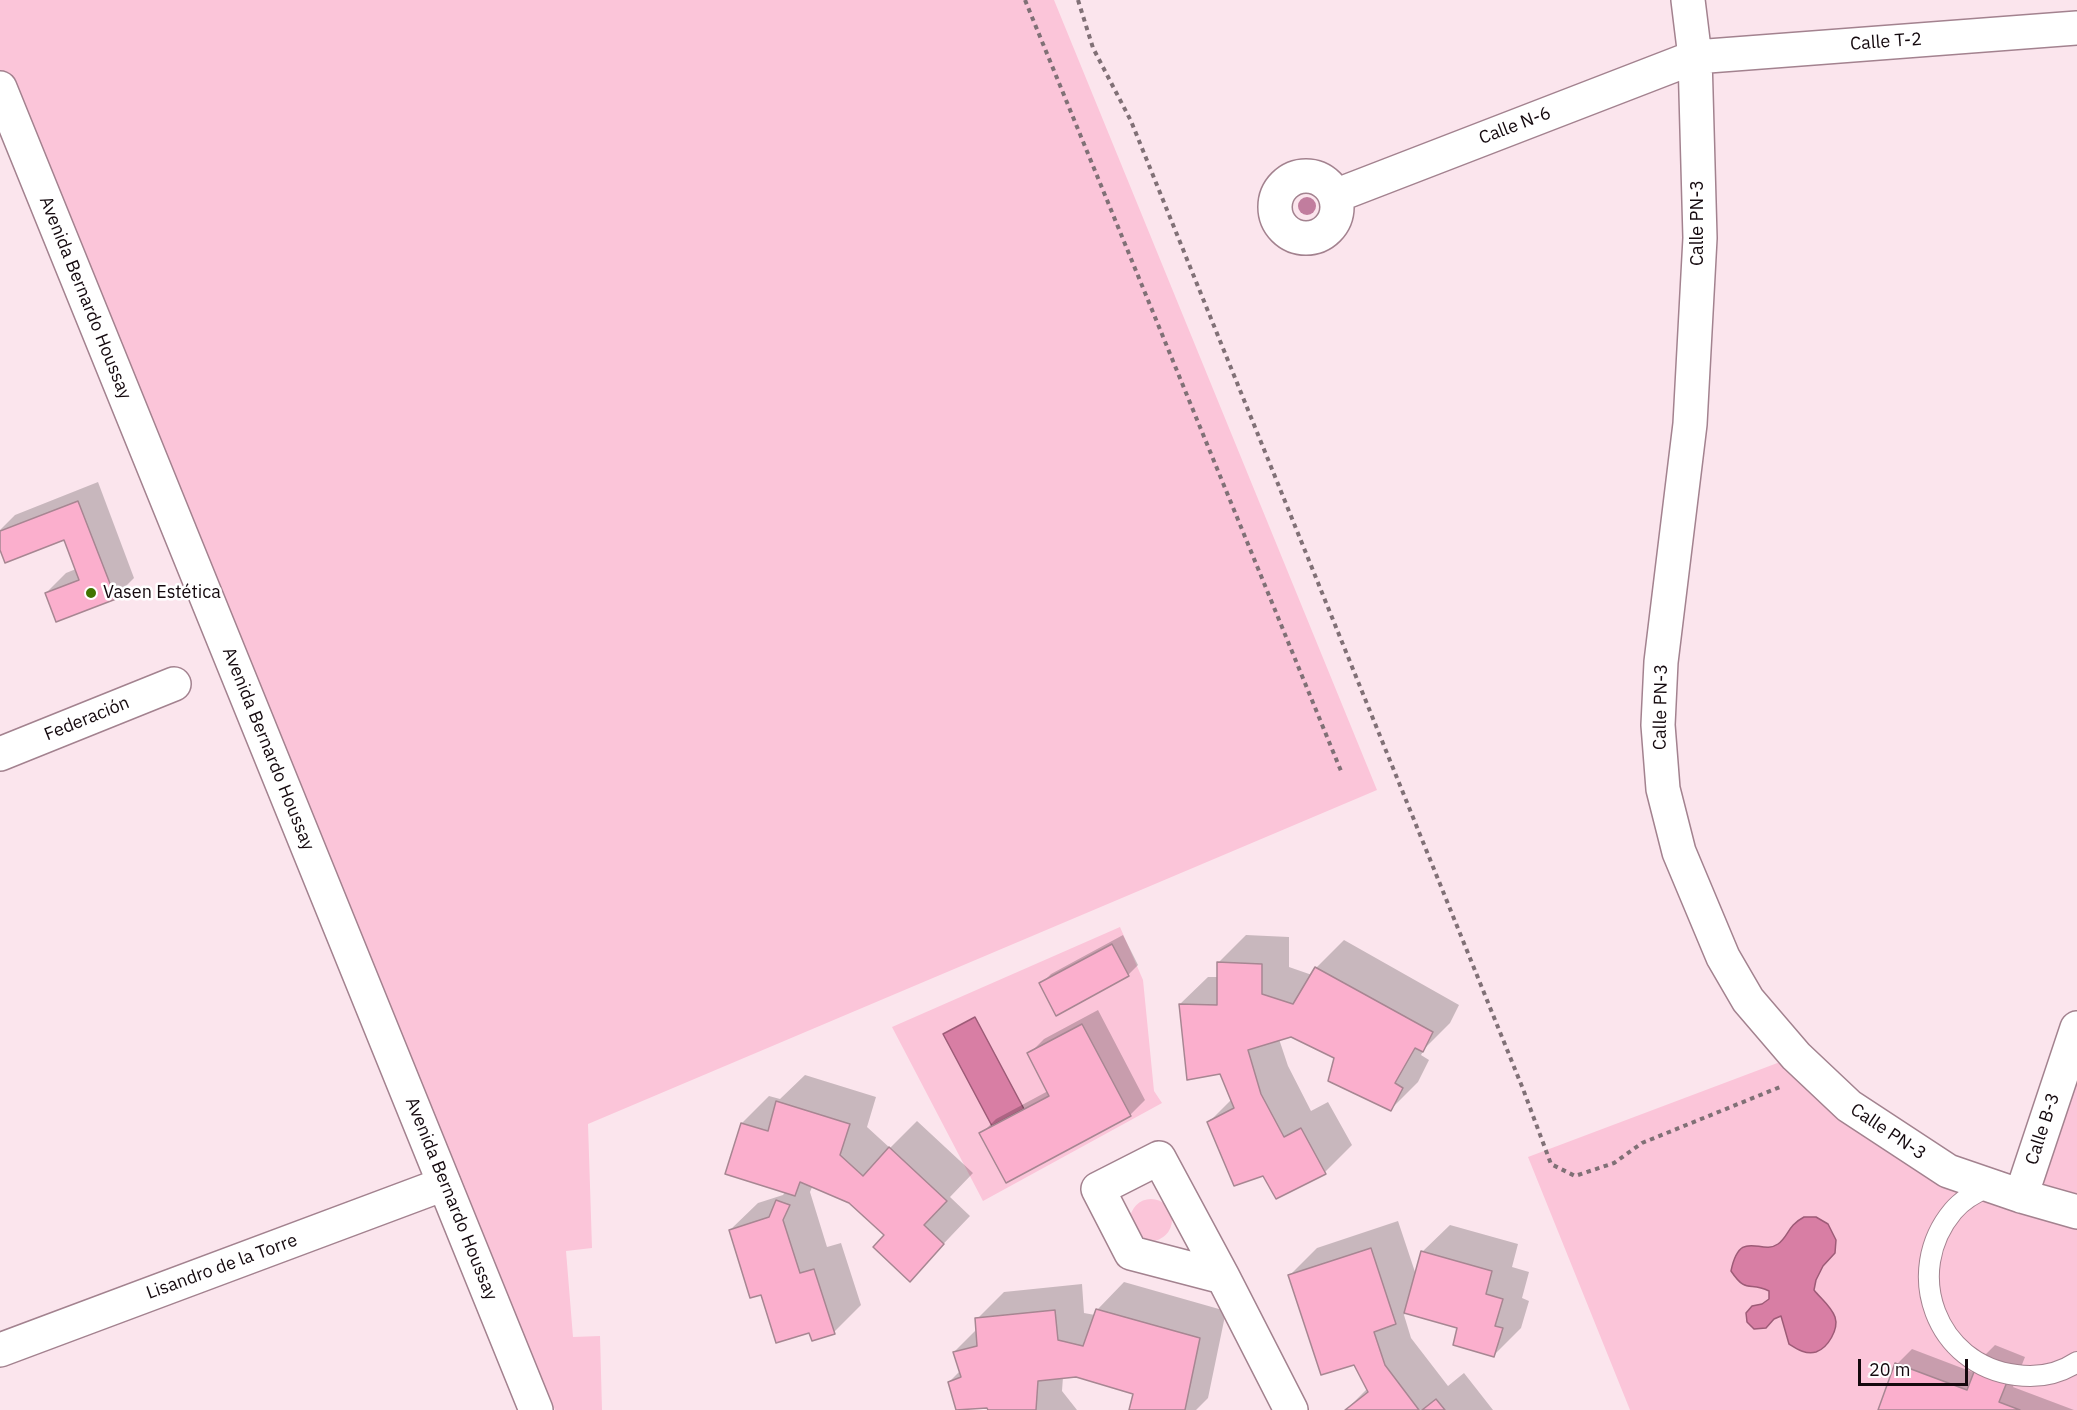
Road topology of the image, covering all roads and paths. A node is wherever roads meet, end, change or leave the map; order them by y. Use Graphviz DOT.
graph roads {
  1 [pos="1025,0"];
  2 [pos="1078,0"];
  3 [pos="1688,0"];
  4 [pos="2077,28"];
  5 [pos="1695,57"];
  6 [pos="3,106"];
  7 [pos="1335,196"];
  8 [pos="174,684"];
  9 [pos="0,754"];
  10 [pos="1341,771"];
  11 [pos="2077,1028"];
  12 [pos="1815,1073"];
  13 [pos="444,1184"];
  14 [pos="1990,1185"];
  15 [pos="2021,1196"];
  16 [pos="2076,1208"];
  17 [pos="1223,1277"];
  18 [pos="0,1350"];
  19 [pos="2077,1362"];
  20 [pos="536,1410"];
  21 [pos="1291,1410"];
  1 -- 10 [label="path"];
  2 -- 12 [label="path"];
  3 -- 5 [label="street, Calle PN-3"];
  4 -- 5 [label="street, Calle T-2"];
  5 -- 7 [label="street, Calle N-6"];
  5 -- 12 [label="street, Calle PN-3"];
  6 -- 13 [label="street, Avenida Bernardo Houssay"];
  8 -- 9 [label="street, Federación"];
  11 -- 15 [label="street, Calle B-3"];
  12 -- 14 [label="street, Calle PN-3"];
  13 -- 18 [label="street, Lisandro de la Torre"];
  13 -- 20 [label="street, Avenida Bernardo Houssay"];
  14 -- 15 [label="street, Calle PN-3"];
  14 -- 19 [label="lane"];
  15 -- 16 [label="street, Calle PN-3"];
  17 -- 21 [label="street"];
}
